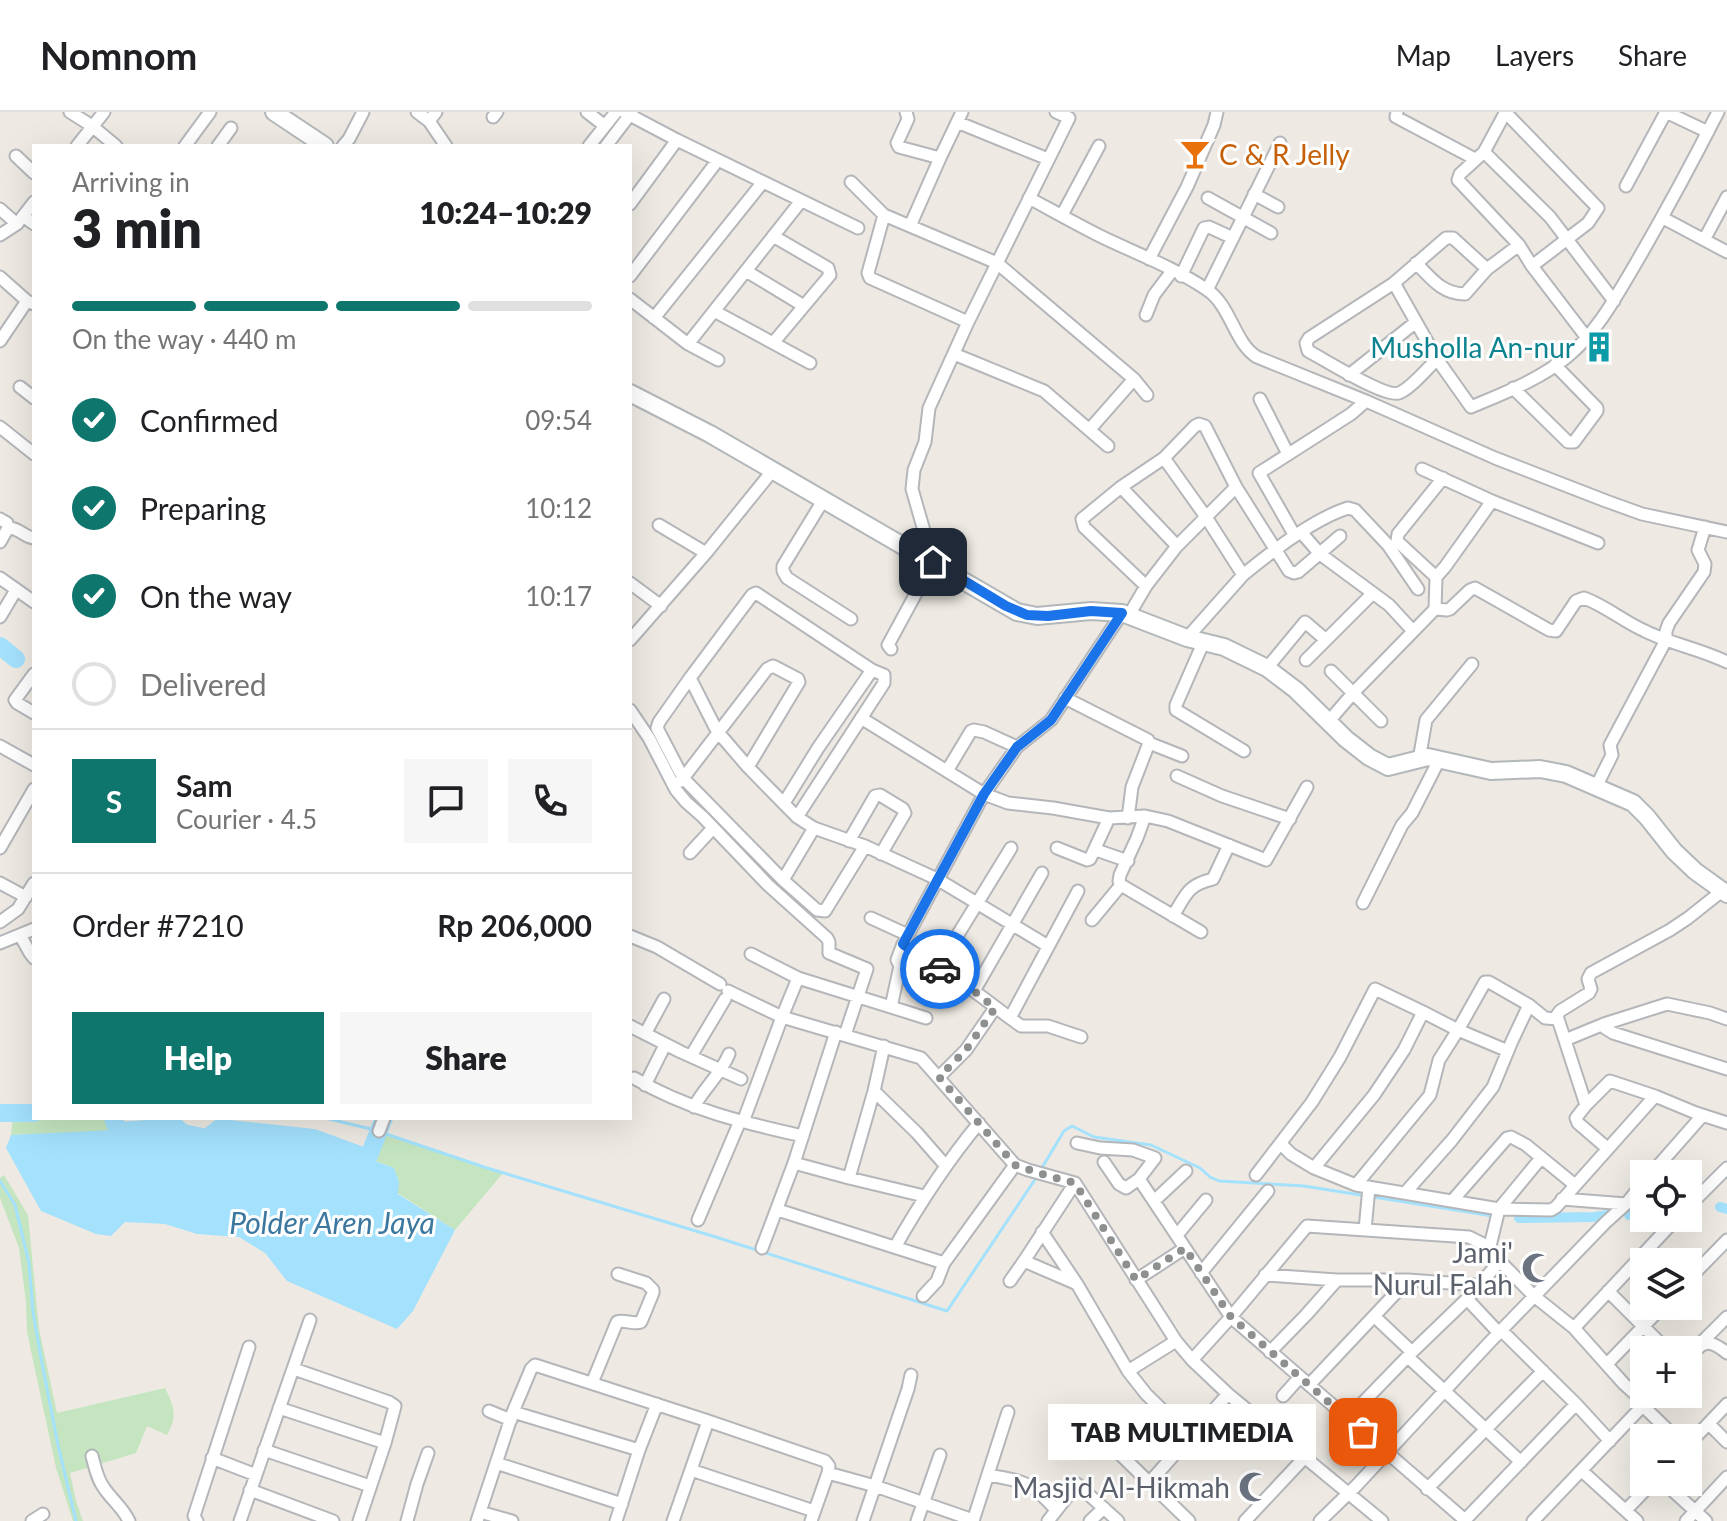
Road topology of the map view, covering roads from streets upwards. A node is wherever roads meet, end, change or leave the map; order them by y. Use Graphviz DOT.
graph roads {
  1 [pos="70,112"];
  2 [pos="104,112"];
  3 [pos="210,112"];
  4 [pos="274,112"];
  5 [pos="363,112"];
  6 [pos="417,112"];
  7 [pos="587,112"];
  8 [pos="616,112"];
  9 [pos="906,112"];
  10 [pos="1056,112"];
  11 [pos="1217,112"];
  12 [pos="1397,112"];
  13 [pos="1718,112"];
  14 [pos="629,113"];
  15 [pos="433,116"];
  16 [pos="960,117"];
  17 [pos="92,126"];
  18 [pos="605,126"];
  19 [pos="231,128"];
  20 [pos="1708,132"];
  21 [pos="677,140"];
  22 [pos="1280,143"];
  23 [pos="78,144"];
  24 [pos="114,144"];
  25 [pos="186,144"];
  26 [pos="219,144"];
  27 [pos="322,144"];
  28 [pos="345,144"];
  29 [pos="445,144"];
  30 [pos="591,144"];
  31 [pos="607,144"];
  32 [pos="1099,146"];
  33 [pos="16,156"];
  34 [pos="1480,156"];
  35 [pos="940,158"];
  36 [pos="1048,159"];
  37 [pos="718,160"];
  38 [pos="32,171"];
  39 [pos="763,182"];
  40 [pos="851,182"];
  41 [pos="1626,186"];
  42 [pos="1254,194"];
  43 [pos="1727,197"];
  44 [pos="1029,198"];
  45 [pos="1208,198"];
  46 [pos="632,201"];
  47 [pos="801,201"];
  48 [pos="32,205"];
  49 [pos="1278,207"];
  50 [pos="0,209"];
  51 [pos="884,215"];
  52 [pos="1062,215"];
  53 [pos="1243,216"];
  54 [pos="1663,218"];
  55 [pos="20,220"];
  56 [pos="32,223"];
  57 [pos="910,226"];
  58 [pos="858,228"];
  59 [pos="1271,233"];
  60 [pos="0,235"];
  61 [pos="773,236"];
  62 [pos="1233,238"];
  63 [pos="1568,239"];
  64 [pos="1704,240"];
  65 [pos="1519,245"];
  66 [pos="1727,252"];
  67 [pos="1149,259"];
  68 [pos="997,263"];
  69 [pos="1416,263"];
  70 [pos="1532,266"];
  71 [pos="1487,269"];
  72 [pos="746,271"];
  73 [pos="632,273"];
  74 [pos="1177,274"];
  75 [pos="0,277"];
  76 [pos="1394,283"];
  77 [pos="1207,290"];
  78 [pos="632,301"];
  79 [pos="1614,301"];
  80 [pos="30,302"];
  81 [pos="804,306"];
  82 [pos="714,311"];
  83 [pos="1146,315"];
  84 [pos="654,318"];
  85 [pos="968,322"];
  86 [pos="1416,322"];
  87 [pos="1585,336"];
  88 [pos="1,337"];
  89 [pos="773,343"];
  90 [pos="688,344"];
  91 [pos="954,354"];
  92 [pos="1437,359"];
  93 [pos="718,360"];
  94 [pos="810,363"];
  95 [pos="1555,365"];
  96 [pos="1349,375"];
  97 [pos="1134,379"];
  98 [pos="20,387"];
  99 [pos="1513,388"];
  100 [pos="632,394"];
  101 [pos="1147,395"];
  102 [pos="32,396"];
  103 [pos="1260,399"];
  104 [pos="1366,401"];
  105 [pos="0,427"];
  106 [pos="1090,429"];
  107 [pos="1108,446"];
  108 [pos="32,451"];
  109 [pos="1288,454"];
  110 [pos="1164,458"];
  111 [pos="1422,469"];
  112 [pos="773,470"];
  113 [pos="1443,478"];
  114 [pos="1121,487"];
  115 [pos="1236,487"];
  116 [pos="824,499"];
  117 [pos="1492,501"];
  118 [pos="1206,517"];
  119 [pos="4,523"];
  120 [pos="659,525"];
  121 [pos="1705,527"];
  122 [pos="1727,532"];
  123 [pos="1298,534"];
  124 [pos="1340,536"];
  125 [pos="32,537"];
  126 [pos="0,542"];
  127 [pos="1598,543"];
  128 [pos="1177,546"];
  129 [pos="1275,550"];
  130 [pos="706,553"];
  131 [pos="1320,554"];
  132 [pos="933,562"];
  133 [pos="1243,575"];
  134 [pos="1436,577"];
  135 [pos="0,578"];
  136 [pos="632,584"];
  137 [pos="1146,586"];
  138 [pos="1418,589"];
  139 [pos="16,590"];
  140 [pos="1373,593"];
  141 [pos="32,601"];
  142 [pos="661,606"];
  143 [pos="1435,609"];
  144 [pos="1125,614"];
  145 [pos="0,617"];
  146 [pos="851,619"];
  147 [pos="1413,631"];
  148 [pos="632,638"];
  149 [pos="1196,640"];
  150 [pos="1326,640"];
  151 [pos="1666,640"];
  152 [pos="891,649"];
  153 [pos="1306,660"];
  154 [pos="1727,662"];
  155 [pos="1472,664"];
  156 [pos="1267,668"];
  157 [pos="872,670"];
  158 [pos="1331,671"];
  159 [pos="32,677"];
  160 [pos="690,678"];
  161 [pos="1354,692"];
  162 [pos="1065,698"];
  163 [pos="32,712"];
  164 [pos="632,713"];
  165 [pos="861,718"];
  166 [pos="1329,721"];
  167 [pos="1381,721"];
  168 [pos="717,731"];
  169 [pos="1149,743"];
  170 [pos="1017,747"];
  171 [pos="818,748"];
  172 [pos="2,750"];
  173 [pos="1244,751"];
  174 [pos="1182,756"];
  175 [pos="835,758"];
  176 [pos="1419,760"];
  177 [pos="1439,760"];
  178 [pos="32,764"];
  179 [pos="808,765"];
  180 [pos="748,767"];
  181 [pos="947,771"];
  182 [pos="824,774"];
  183 [pos="1177,776"];
  184 [pos="679,784"];
  185 [pos="1307,787"];
  186 [pos="1596,787"];
  187 [pos="32,792"];
  188 [pos="984,794"];
  189 [pos="784,803"];
  190 [pos="1145,816"];
  191 [pos="797,817"];
  192 [pos="1109,818"];
  193 [pos="1128,818"];
  194 [pos="1290,819"];
  195 [pos="713,828"];
  196 [pos="814,828"];
  197 [pos="849,841"];
  198 [pos="1229,845"];
  199 [pos="865,846"];
  200 [pos="0,848"];
  201 [pos="1011,848"];
  202 [pos="1057,848"];
  203 [pos="1096,850"];
  204 [pos="690,853"];
  205 [pos="881,854"];
  206 [pos="1128,861"];
  207 [pos="1042,873"];
  208 [pos="937,879"];
  209 [pos="783,880"];
  210 [pos="0,883"];
  211 [pos="1121,885"];
  212 [pos="32,886"];
  213 [pos="1078,891"];
  214 [pos="1724,893"];
  215 [pos="26,897"];
  216 [pos="1363,903"];
  217 [pos="977,904"];
  218 [pos="1173,916"];
  219 [pos="871,918"];
  220 [pos="1,920"];
  221 [pos="1092,920"];
  222 [pos="1012,925"];
  223 [pos="32,930"];
  224 [pos="1201,932"];
  225 [pos="20,935"];
  226 [pos="632,937"];
  227 [pos="905,939"];
  228 [pos="0,943"];
  229 [pos="1048,946"];
  230 [pos="751,954"];
  231 [pos="32,955"];
  232 [pos="938,967"];
  233 [pos="798,978"];
  234 [pos="724,991"];
  235 [pos="974,991"];
  236 [pos="857,997"];
  237 [pos="664,999"];
  238 [pos="1529,1005"];
  239 [pos="891,1007"];
  240 [pos="995,1008"];
  241 [pos="1423,1012"];
  242 [pos="782,1017"];
  243 [pos="1011,1017"];
  244 [pos="926,1018"];
  245 [pos="1555,1018"];
  246 [pos="1727,1019"];
  247 [pos="1604,1024"];
  248 [pos="632,1027"];
  249 [pos="1458,1030"];
  250 [pos="841,1033"];
  251 [pos="645,1034"];
  252 [pos="1081,1037"];
  253 [pos="1565,1040"];
  254 [pos="665,1045"];
  255 [pos="884,1046"];
  256 [pos="1508,1051"];
  257 [pos="729,1054"];
  258 [pos="691,1056"];
  259 [pos="1727,1069"];
  260 [pos="719,1070"];
  261 [pos="939,1077"];
  262 [pos="634,1078"];
  263 [pos="741,1079"];
  264 [pos="645,1085"];
  265 [pos="874,1091"];
  266 [pos="1655,1096"];
  267 [pos="1586,1105"];
  268 [pos="694,1107"];
  269 [pos="1702,1116"];
  270 [pos="383,1120"];
  271 [pos="741,1122"];
  272 [pos="979,1123"];
  273 [pos="1727,1123"];
  274 [pos="379,1131"];
  275 [pos="803,1136"];
  276 [pos="1077,1143"];
  277 [pos="1281,1144"];
  278 [pos="1607,1148"];
  279 [pos="1541,1158"];
  280 [pos="1663,1160"];
  281 [pos="1104,1162"];
  282 [pos="794,1163"];
  283 [pos="945,1165"];
  284 [pos="1015,1165"];
  285 [pos="1314,1168"];
  286 [pos="1727,1168"];
  287 [pos="1186,1171"];
  288 [pos="1256,1175"];
  289 [pos="849,1178"];
  290 [pos="1139,1179"];
  291 [pos="1075,1183"];
  292 [pos="1356,1185"];
  293 [pos="1575,1185"];
  294 [pos="1268,1191"];
  295 [pos="1702,1192"];
  296 [pos="1405,1193"];
  297 [pos="1368,1194"];
  298 [pos="924,1196"];
  299 [pos="1630,1198"];
  300 [pos="1562,1199"];
  301 [pos="1206,1200"];
  302 [pos="1154,1201"];
  303 [pos="1452,1201"];
  304 [pos="1622,1207"];
  305 [pos="778,1210"];
  306 [pos="1498,1215"];
  307 [pos="698,1220"];
  308 [pos="1365,1230"];
  309 [pos="1042,1232"];
  310 [pos="1664,1232"];
  311 [pos="1177,1235"];
  312 [pos="1727,1240"];
  313 [pos="895,1247"];
  314 [pos="762,1248"];
  315 [pos="1185,1248"];
  316 [pos="1489,1250"];
  317 [pos="1024,1261"];
  318 [pos="1500,1261"];
  319 [pos="944,1263"];
  320 [pos="1702,1266"];
  321 [pos="1201,1273"];
  322 [pos="618,1274"];
  323 [pos="1265,1275"];
  324 [pos="1136,1280"];
  325 [pos="1337,1280"];
  326 [pos="1408,1280"];
  327 [pos="1010,1281"];
  328 [pos="1077,1284"];
  329 [pos="1477,1285"];
  330 [pos="1608,1291"];
  331 [pos="923,1296"];
  332 [pos="1534,1296"];
  333 [pos="1467,1299"];
  334 [pos="1231,1317"];
  335 [pos="1375,1317"];
  336 [pos="1727,1317"];
  337 [pos="310,1320"];
  338 [pos="1650,1320"];
  339 [pos="1644,1326"];
  340 [pos="1574,1328"];
  341 [pos="1500,1332"];
  342 [pos="1654,1336"];
  343 [pos="1176,1341"];
  344 [pos="1702,1342"];
  345 [pos="1702,1344"];
  346 [pos="249,1347"];
  347 [pos="1270,1352"];
  348 [pos="1727,1353"];
  349 [pos="1410,1354"];
  350 [pos="1192,1360"];
  351 [pos="1607,1364"];
  352 [pos="294,1369"];
  353 [pos="1128,1371"];
  354 [pos="1543,1371"];
  355 [pos="911,1375"];
  356 [pos="1304,1381"];
  357 [pos="592,1383"];
  358 [pos="1630,1388"];
  359 [pos="1445,1392"];
  360 [pos="1228,1394"];
  361 [pos="1283,1396"];
  362 [pos="657,1404"];
  363 [pos="1576,1404"];
  364 [pos="1727,1404"];
  365 [pos="279,1408"];
  366 [pos="1641,1408"];
  367 [pos="1652,1408"];
  368 [pos="489,1411"];
  369 [pos="1008,1412"];
  370 [pos="512,1416"];
  371 [pos="1347,1419"];
  372 [pos="708,1421"];
  373 [pos="1665,1424"];
  374 [pos="1709,1424"];
  375 [pos="1486,1429"];
  376 [pos="1095,1430"];
  377 [pos="1702,1431"];
  378 [pos="1189,1436"];
  379 [pos="1610,1441"];
  380 [pos="1727,1442"];
  381 [pos="385,1443"];
  382 [pos="264,1450"];
  383 [pos="639,1450"];
  384 [pos="428,1453"];
  385 [pos="1386,1453"];
  386 [pos="940,1455"];
  387 [pos="92,1456"];
  388 [pos="1305,1457"];
  389 [pos="212,1458"];
  390 [pos="1521,1462"];
  391 [pos="496,1463"];
  392 [pos="691,1470"];
  393 [pos="1582,1471"];
  394 [pos="828,1473"];
  395 [pos="256,1475"];
  396 [pos="988,1475"];
  397 [pos="1727,1477"];
  398 [pos="1149,1483"];
  399 [pos="370,1486"];
  400 [pos="875,1486"];
  401 [pos="1427,1489"];
  402 [pos="250,1490"];
  403 [pos="1349,1493"];
  404 [pos="1640,1496"];
  405 [pos="1679,1496"];
  406 [pos="622,1504"];
  407 [pos="923,1504"];
  408 [pos="1104,1508"];
  409 [pos="1056,1510"];
  410 [pos="1626,1510"];
  411 [pos="1696,1512"];
  412 [pos="478,1516"];
  413 [pos="812,1516"];
  414 [pos="1465,1520"];
  415 [pos="1535,1520"];
  416 [pos="129,1521"];
  417 [pos="197,1521"];
  418 [pos="240,1521"];
  419 [pos="333,1521"];
  420 [pos="359,1521"];
  421 [pos="407,1521"];
  422 [pos="512,1521"];
  423 [pos="616,1521"];
  424 [pos="673,1521"];
  425 [pos="863,1521"];
  426 [pos="917,1521"];
  427 [pos="973,1521"];
  428 [pos="1048,1521"];
  429 [pos="1090,1521"];
  430 [pos="1118,1521"];
  431 [pos="1189,1521"];
  432 [pos="1245,1521"];
  433 [pos="1320,1521"];
  434 [pos="1382,1521"];
  435 [pos="1636,1521"];
  436 [pos="1686,1521"];
  437 [pos="1706,1521"];
  1 -- 17 [label="street"];
  2 -- 17 [label="street"];
  3 -- 25 [label="street"];
  4 -- 27 [label="street"];
  5 -- 28 [label="street"];
  6 -- 15 [label="street"];
  7 -- 18 [label="street"];
  8 -- 18 [label="street"];
  9 -- 35 [label="street"];
  10 -- 36 [label="street"];
  11 -- 67 [label="street"];
  12 -- 34 [label="street"];
  13 -- 20 [label="street"];
  14 -- 21 [label="street"];
  14 -- 31 [label="street"];
  15 -- 29 [label="street"];
  16 -- 35 [label="street"];
  16 -- 36 [label="street"];
  17 -- 23 [label="street"];
  17 -- 24 [label="street"];
  18 -- 30 [label="street"];
  19 -- 26 [label="street"];
  20 -- 41 [label="street"];
  20 -- 54 [label="street"];
  21 -- 37 [label="street"];
  21 -- 46 [label="street"];
  22 -- 42 [label="street"];
  32 -- 52 [label="street"];
  33 -- 38 [label="street"];
  34 -- 63 [label="street"];
  34 -- 63 [label="street"];
  34 -- 65 [label="street"];
  35 -- 57 [label="street"];
  36 -- 44 [label="street"];
  37 -- 39 [label="street"];
  37 -- 73 [label="street"];
  39 -- 47 [label="street"];
  39 -- 84 [label="street"];
  40 -- 51 [label="street"];
  42 -- 49 [label="street"];
  42 -- 53 [label="street"];
  43 -- 64 [label="street"];
  44 -- 52 [label="street"];
  44 -- 68 [label="street"];
  45 -- 53 [label="street"];
  47 -- 58 [label="street"];
  47 -- 61 [label="street"];
  48 -- 55 [label="street"];
  50 -- 55 [label="street"];
  51 -- 57 [label="street"];
  51 -- 85 [label="street"];
  52 -- 67 [label="street"];
  53 -- 59 [label="street"];
  53 -- 62 [label="street"];
  54 -- 64 [label="street"];
  54 -- 79 [label="street"];
  55 -- 56 [label="street"];
  55 -- 60 [label="street"];
  57 -- 68 [label="street"];
  61 -- 72 [label="street"];
  61 -- 81 [label="street"];
  62 -- 74 [label="street"];
  62 -- 77 [label="street"];
  63 -- 70 [label="street"];
  63 -- 79 [label="street"];
  64 -- 66 [label="street"];
  65 -- 70 [label="street"];
  65 -- 71 [label="street"];
  67 -- 74 [label="street"];
  68 -- 85 [label="street"];
  68 -- 97 [label="street"];
  69 -- 71 [label="street"];
  69 -- 71 [label="street"];
  69 -- 76 [label="street"];
  70 -- 87 [label="street"];
  72 -- 81 [label="street"];
  72 -- 82 [label="street"];
  74 -- 77 [label="street"];
  74 -- 83 [label="street"];
  75 -- 80 [label="street"];
  76 -- 86 [label="street"];
  76 -- 96 [label="street"];
  77 -- 104 [label="street"];
  78 -- 84 [label="street"];
  79 -- 87 [label="street"];
  80 -- 88 [label="street"];
  81 -- 89 [label="street"];
  82 -- 89 [label="street"];
  82 -- 90 [label="street"];
  84 -- 90 [label="street"];
  85 -- 91 [label="street"];
  86 -- 92 [label="street"];
  86 -- 96 [label="street"];
  87 -- 95 [label="street"];
  89 -- 94 [label="street"];
  90 -- 93 [label="street"];
  91 -- 106 [label="street"];
  91 -- 132 [label="street"];
  92 -- 96 [label="street"];
  92 -- 99 [label="street"];
  95 -- 99 [label="street"];
  95 -- 99 [label="street"];
  97 -- 101 [label="street"];
  97 -- 106 [label="street"];
  98 -- 102 [label="street"];
  100 -- 112 [label="street"];
  103 -- 109 [label="street"];
  104 -- 109 [label="street"];
  104 -- 121 [label="street"];
  105 -- 108 [label="street"];
  106 -- 107 [label="street"];
  109 -- 123 [label="street"];
  110 -- 114 [label="street"];
  110 -- 115 [label="street"];
  110 -- 118 [label="street"];
  111 -- 113 [label="street"];
  112 -- 116 [label="street"];
  112 -- 130 [label="street"];
  113 -- 117 [label="street"];
  113 -- 134 [label="street"];
  114 -- 128 [label="street"];
  114 -- 137 [label="street"];
  115 -- 118 [label="street"];
  115 -- 129 [label="street"];
  116 -- 132 [label="street"];
  116 -- 146 [label="street"];
  117 -- 127 [label="street"];
  117 -- 134 [label="street"];
  118 -- 128 [label="street"];
  118 -- 133 [label="street"];
  119 -- 125 [label="street"];
  119 -- 126 [label="street"];
  120 -- 130 [label="street"];
  121 -- 122 [label="street"];
  121 -- 151 [label="street"];
  123 -- 129 [label="street"];
  123 -- 131 [label="street"];
  123 -- 138 [label="street"];
  124 -- 131 [label="street"];
  128 -- 137 [label="street"];
  129 -- 131 [label="street"];
  129 -- 133 [label="street"];
  130 -- 142 [label="street"];
  131 -- 140 [label="street"];
  132 -- 144 [label="street"];
  132 -- 152 [label="street"];
  133 -- 149 [label="street"];
  134 -- 143 [label="street"];
  135 -- 139 [label="street"];
  136 -- 142 [label="street"];
  137 -- 144 [label="street"];
  139 -- 141 [label="street"];
  139 -- 145 [label="street"];
  140 -- 147 [label="street"];
  140 -- 150 [label="street"];
  142 -- 148 [label="street"];
  143 -- 147 [label="street"];
  143 -- 151 [label="street"];
  144 -- 149 [label="street"];
  144 -- 162 [label="street"];
  147 -- 161 [label="street"];
  149 -- 156 [label="street"];
  149 -- 173 [label="street"];
  150 -- 153 [label="street"];
  150 -- 156 [label="street"];
  151 -- 154 [label="street"];
  151 -- 186 [label="street"];
  155 -- 176 [label="street"];
  156 -- 166 [label="street"];
  157 -- 160 [label="street"];
  157 -- 165 [label="street"];
  157 -- 171 [label="street"];
  158 -- 161 [label="street"];
  159 -- 163 [label="street"];
  160 -- 168 [label="street"];
  160 -- 184 [label="street"];
  161 -- 166 [label="street"];
  161 -- 167 [label="street"];
  162 -- 169 [label="street"];
  162 -- 170 [label="street"];
  164 -- 184 [label="street"];
  165 -- 175 [label="street"];
  165 -- 181 [label="street"];
  166 -- 176 [label="street"];
  168 -- 180 [label="street"];
  168 -- 180 [label="street"];
  168 -- 184 [label="street"];
  169 -- 174 [label="street"];
  169 -- 193 [label="street"];
  170 -- 181 [label="street"];
  170 -- 188 [label="street"];
  171 -- 175 [label="street"];
  171 -- 179 [label="street"];
  172 -- 178 [label="street"];
  175 -- 182 [label="street"];
  176 -- 177 [label="street"];
  177 -- 186 [label="street"];
  177 -- 216 [label="street"];
  179 -- 182 [label="street"];
  179 -- 189 [label="street"];
  180 -- 189 [label="street"];
  181 -- 188 [label="street"];
  182 -- 191 [label="street"];
  183 -- 194 [label="street"];
  184 -- 195 [label="street"];
  184 -- 209 [label="street"];
  185 -- 194 [label="street"];
  186 -- 214 [label="street"];
  187 -- 200 [label="street"];
  188 -- 192 [label="street"];
  188 -- 208 [label="street"];
  189 -- 191 [label="street"];
  190 -- 193 [label="street"];
  190 -- 198 [label="street"];
  190 -- 206 [label="street"];
  191 -- 196 [label="street"];
  192 -- 193 [label="street"];
  192 -- 203 [label="street"];
  194 -- 198 [label="street"];
  195 -- 204 [label="street"];
  195 -- 236 [label="street"];
  196 -- 197 [label="street"];
  196 -- 209 [label="street"];
  197 -- 199 [label="street"];
  197 -- 205 [label="street"];
  198 -- 218 [label="street"];
  199 -- 205 [label="street"];
  199 -- 209 [label="street"];
  201 -- 217 [label="street"];
  202 -- 203 [label="street"];
  203 -- 206 [label="street"];
  205 -- 208 [label="street"];
  206 -- 211 [label="street"];
  207 -- 222 [label="street"];
  208 -- 217 [label="street"];
  208 -- 227 [label="street"];
  210 -- 215 [label="street"];
  211 -- 218 [label="street"];
  211 -- 221 [label="street"];
  212 -- 215 [label="street"];
  213 -- 229 [label="street"];
  214 -- 245 [label="street"];
  215 -- 220 [label="street"];
  217 -- 222 [label="street"];
  217 -- 232 [label="street"];
  218 -- 224 [label="street"];
  219 -- 227 [label="street"];
  222 -- 229 [label="street"];
  222 -- 235 [label="street"];
  223 -- 225 [label="street"];
  225 -- 228 [label="street"];
  225 -- 231 [label="street"];
  226 -- 234 [label="street"];
  227 -- 232 [label="street"];
  227 -- 239 [label="street"];
  229 -- 243 [label="street"];
  230 -- 233 [label="street"];
  232 -- 235 [label="street"];
  233 -- 236 [label="street"];
  233 -- 242 [label="street"];
  234 -- 242 [label="street"];
  234 -- 258 [label="street"];
  235 -- 240 [label="street"];
  236 -- 239 [label="street"];
  236 -- 250 [label="street"];
  237 -- 251 [label="street"];
  238 -- 245 [label="street"];
  238 -- 249 [label="street"];
  238 -- 256 [label="street"];
  239 -- 244 [label="street"];
  240 -- 243 [label="street"];
  240 -- 261 [label="street"];
  241 -- 249 [label="street"];
  241 -- 277 [label="street"];
  241 -- 285 [label="street"];
  242 -- 250 [label="street"];
  242 -- 271 [label="street"];
  243 -- 252 [label="street"];
  245 -- 253 [label="street"];
  246 -- 247 [label="street"];
  247 -- 253 [label="street"];
  247 -- 259 [label="street"];
  248 -- 251 [label="street"];
  249 -- 256 [label="street"];
  249 -- 292 [label="street"];
  250 -- 255 [label="street"];
  250 -- 275 [label="street"];
  251 -- 254 [label="street"];
  253 -- 267 [label="street"];
  254 -- 258 [label="street"];
  254 -- 264 [label="street"];
  255 -- 261 [label="street"];
  255 -- 265 [label="street"];
  256 -- 296 [label="street"];
  257 -- 260 [label="street"];
  258 -- 260 [label="street"];
  260 -- 263 [label="street"];
  260 -- 268 [label="street"];
  261 -- 272 [label="street"];
  262 -- 264 [label="street"];
  264 -- 268 [label="street"];
  265 -- 283 [label="street"];
  265 -- 289 [label="street"];
  266 -- 267 [label="street"];
  266 -- 269 [label="street"];
  266 -- 278 [label="street"];
  267 -- 278 [label="street"];
  268 -- 271 [label="street"];
  269 -- 273 [label="street"];
  269 -- 280 [label="street"];
  270 -- 274 [label="street"];
  271 -- 275 [label="street"];
  271 -- 307 [label="street"];
  272 -- 283 [label="street"];
  272 -- 284 [label="street"];
  275 -- 282 [label="street"];
  276 -- 290 [label="street"];
  277 -- 285 [label="street"];
  277 -- 288 [label="street"];
  278 -- 293 [label="street"];
  279 -- 293 [label="street"];
  279 -- 303 [label="street"];
  279 -- 306 [label="street"];
  281 -- 290 [label="street"];
  282 -- 289 [label="street"];
  282 -- 305 [label="street"];
  283 -- 298 [label="street"];
  284 -- 291 [label="street"];
  284 -- 319 [label="street"];
  285 -- 292 [label="street"];
  286 -- 295 [label="street"];
  287 -- 302 [label="street"];
  289 -- 298 [label="street"];
  290 -- 302 [label="street"];
  291 -- 309 [label="street"];
  291 -- 324 [label="street"];
  292 -- 297 [label="street"];
  293 -- 300 [label="street"];
  294 -- 321 [label="street"];
  296 -- 297 [label="street"];
  296 -- 303 [label="street"];
  297 -- 308 [label="street"];
  298 -- 313 [label="street"];
  299 -- 304 [label="street"];
  300 -- 304 [label="street"];
  300 -- 306 [label="street"];
  301 -- 311 [label="street"];
  302 -- 311 [label="street"];
  303 -- 306 [label="street"];
  304 -- 332 [label="street"];
  305 -- 313 [label="street"];
  305 -- 314 [label="street"];
  306 -- 316 [label="street"];
  308 -- 316 [label="street"];
  308 -- 323 [label="street"];
  309 -- 317 [label="street"];
  309 -- 328 [label="street"];
  310 -- 330 [label="street"];
  311 -- 315 [label="street"];
  312 -- 320 [label="street"];
  313 -- 319 [label="street"];
  315 -- 321 [label="street"];
  315 -- 324 [label="street"];
  316 -- 318 [label="street"];
  317 -- 327 [label="street"];
  317 -- 328 [label="street"];
  318 -- 329 [label="street"];
  318 -- 332 [label="street"];
  319 -- 331 [label="street"];
  321 -- 334 [label="street"];
  322 -- 357 [label="street"];
  323 -- 325 [label="street"];
  323 -- 334 [label="street"];
  324 -- 343 [label="street"];
  325 -- 326 [label="street"];
  325 -- 347 [label="street"];
  326 -- 329 [label="street"];
  326 -- 335 [label="street"];
  328 -- 353 [label="street"];
  329 -- 333 [label="street"];
  330 -- 339 [label="street"];
  330 -- 340 [label="street"];
  332 -- 340 [label="street"];
  332 -- 341 [label="street"];
  333 -- 341 [label="street"];
  333 -- 349 [label="street"];
  334 -- 347 [label="street"];
  334 -- 350 [label="street"];
  335 -- 349 [label="street"];
  335 -- 356 [label="street"];
  336 -- 344 [label="street"];
  337 -- 352 [label="street"];
  338 -- 339 [label="street"];
  339 -- 342 [label="street"];
  339 -- 351 [label="street"];
  340 -- 351 [label="street"];
  341 -- 354 [label="street"];
  341 -- 359 [label="street"];
  343 -- 350 [label="street"];
  343 -- 353 [label="street"];
  345 -- 348 [label="street"];
  346 -- 389 [label="street"];
  347 -- 356 [label="street"];
  349 -- 359 [label="street"];
  349 -- 371 [label="street"];
  350 -- 360 [label="street"];
  351 -- 358 [label="street"];
  352 -- 365 [label="street"];
  352 -- 381 [label="street"];
  353 -- 378 [label="street"];
  354 -- 363 [label="street"];
  354 -- 375 [label="street"];
  355 -- 400 [label="street"];
  356 -- 361 [label="street"];
  356 -- 371 [label="street"];
  357 -- 362 [label="street"];
  357 -- 370 [label="street"];
  359 -- 375 [label="street"];
  359 -- 385 [label="street"];
  360 -- 378 [label="street"];
  360 -- 388 [label="street"];
  362 -- 372 [label="street"];
  362 -- 383 [label="street"];
  363 -- 379 [label="street"];
  363 -- 390 [label="street"];
  364 -- 374 [label="street"];
  365 -- 381 [label="street"];
  365 -- 382 [label="street"];
  366 -- 379 [label="street"];
  367 -- 373 [label="street"];
  368 -- 370 [label="street"];
  369 -- 396 [label="street"];
  370 -- 383 [label="street"];
  370 -- 391 [label="street"];
  371 -- 385 [label="street"];
  372 -- 392 [label="street"];
  372 -- 394 [label="street"];
  374 -- 377 [label="street"];
  374 -- 380 [label="street"];
  375 -- 390 [label="street"];
  375 -- 401 [label="street"];
  376 -- 398 [label="street"];
  378 -- 398 [label="street"];
  379 -- 393 [label="street"];
  381 -- 399 [label="street"];
  382 -- 395 [label="street"];
  382 -- 399 [label="street"];
  383 -- 406 [label="street"];
  384 -- 421 [label="street"];
  385 -- 401 [label="street"];
  385 -- 403 [label="street"];
  386 -- 407 [label="street"];
  387 -- 416 [label="street"];
  388 -- 403 [label="street"];
  388 -- 432 [label="street"];
  389 -- 395 [label="street"];
  389 -- 417 [label="street"];
  390 -- 414 [label="street"];
  391 -- 406 [label="street"];
  391 -- 412 [label="street"];
  392 -- 413 [label="street"];
  392 -- 424 [label="street"];
  393 -- 410 [label="street"];
  393 -- 415 [label="street"];
  394 -- 400 [label="street"];
  394 -- 413 [label="street"];
  395 -- 402 [label="street"];
  396 -- 409 [label="street"];
  396 -- 427 [label="street"];
  397 -- 411 [label="street"];
  398 -- 431 [label="street"];
  399 -- 420 [label="street"];
  400 -- 407 [label="street"];
  400 -- 425 [label="street"];
  401 -- 414 [label="street"];
  402 -- 418 [label="street"];
  402 -- 419 [label="street"];
  403 -- 433 [label="street"];
  403 -- 434 [label="street"];
  404 -- 410 [label="street"];
  405 -- 411 [label="street"];
  406 -- 423 [label="street"];
  407 -- 426 [label="street"];
  407 -- 427 [label="street"];
  408 -- 409 [label="street"];
  408 -- 429 [label="street"];
  408 -- 430 [label="street"];
  409 -- 428 [label="street"];
  410 -- 435 [label="street"];
  411 -- 436 [label="street"];
  411 -- 437 [label="street"];
  412 -- 422 [label="street"];
}
